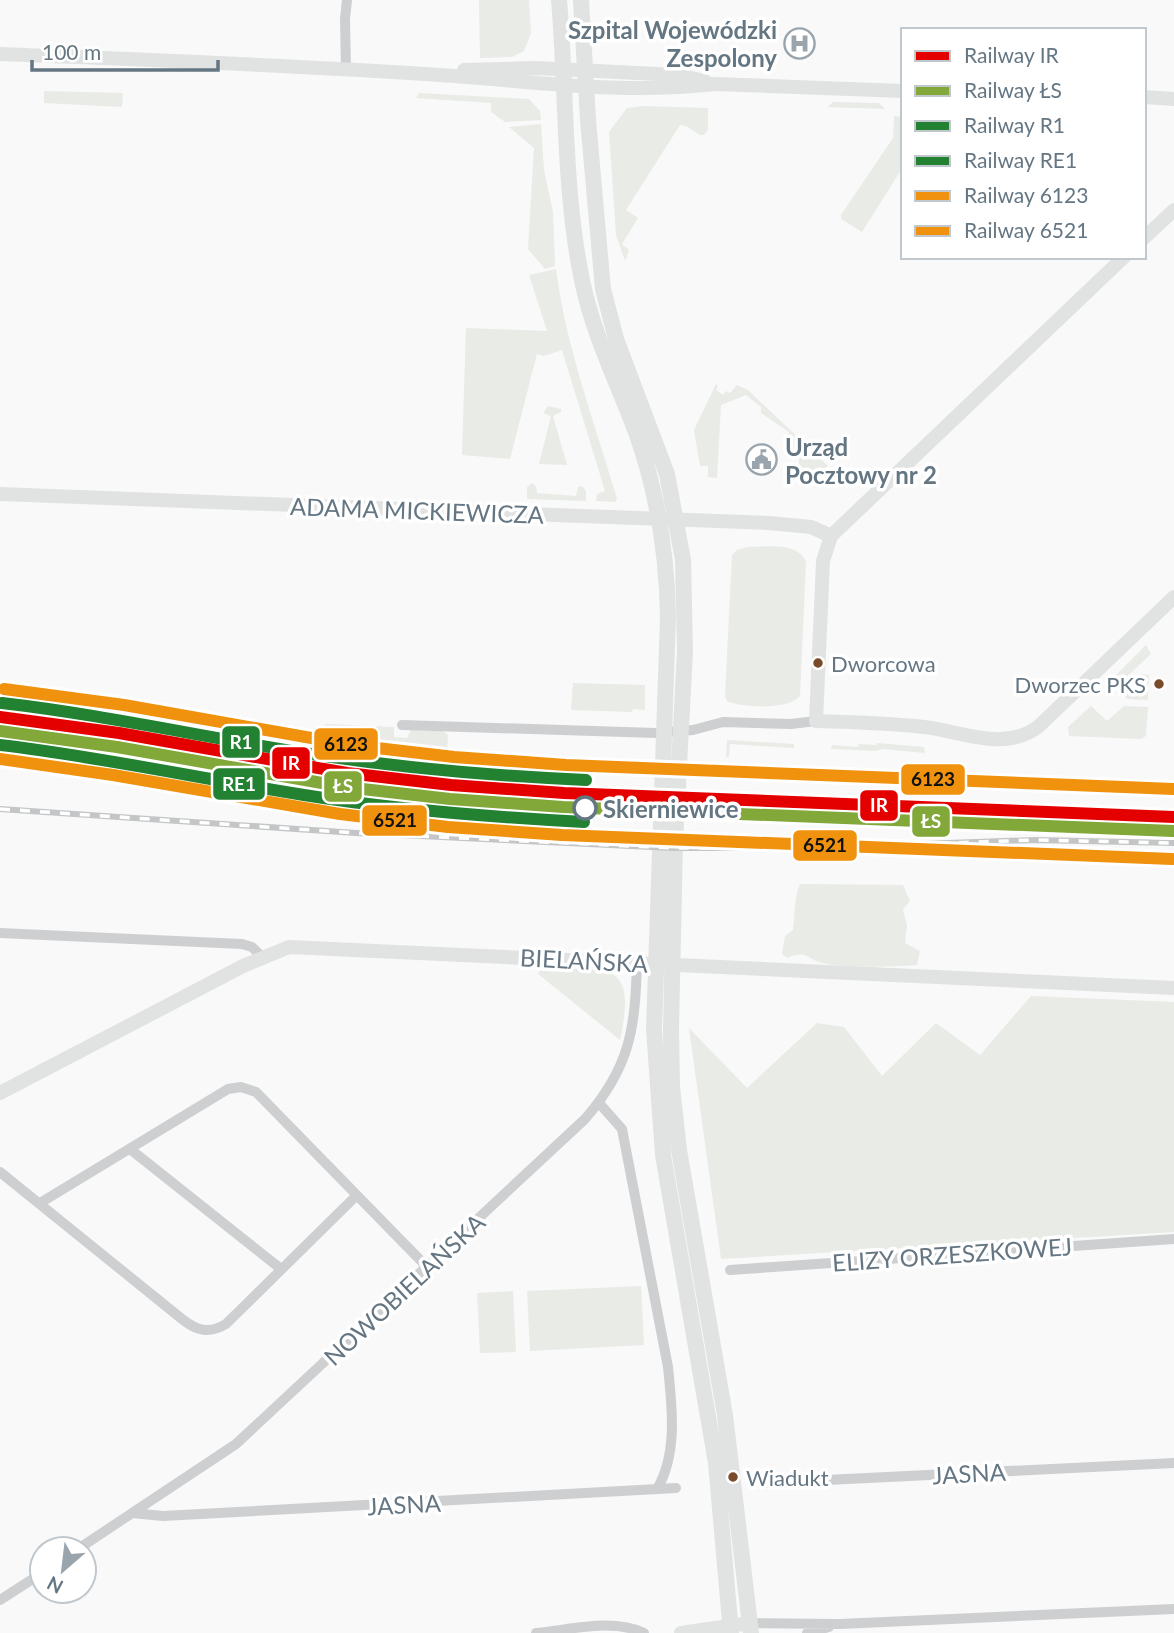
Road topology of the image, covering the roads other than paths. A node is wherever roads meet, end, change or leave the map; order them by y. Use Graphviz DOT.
graph roads {
  1 [pos="347,0"];
  2 [pos="559,0"];
  3 [pos="581,0"];
  4 [pos="0,54"];
  5 [pos="346,69"];
  6 [pos="564,77"];
  7 [pos="585,79"];
  8 [pos="901,91"];
  9 [pos="1146,97"];
  10 [pos="1174,99"];
  11 [pos="1174,209"];
  12 [pos="1146,236"];
  13 [pos="1122,259"];
  14 [pos="0,494"];
  15 [pos="831,536"];
  16 [pos="1174,597"];
  17 [pos="816,721"];
  18 [pos="402,725"];
  19 [pos="0,933"];
  20 [pos="262,957"];
  21 [pos="637,963"];
  22 [pos="1174,988"];
  23 [pos="664,1086"];
  24 [pos="0,1093"];
  25 [pos="599,1103"];
  26 [pos="130,1149"];
  27 [pos="0,1172"];
  28 [pos="356,1196"];
  29 [pos="40,1203"];
  30 [pos="1174,1239"];
  31 [pos="427,1267"];
  32 [pos="281,1269"];
  33 [pos="730,1270"];
  34 [pos="1174,1464"];
  35 [pos="765,1483"];
  36 [pos="676,1488"];
  37 [pos="657,1489"];
  38 [pos="132,1513"];
  39 [pos="98,1536"];
  40 [pos="28,1582"];
  41 [pos="0,1600"];
  42 [pos="1174,1609"];
  43 [pos="840,1624"];
  44 [pos="750,1628"];
  45 [pos="731,1630"];
  46 [pos="536,1633"];
  47 [pos="644,1633"];
  48 [pos="681,1633"];
  49 [pos="807,1633"];
  1 -- 5 [label="street"];
  2 -- 6 [label="main road"];
  3 -- 7 [label="main road"];
  4 -- 5 [label="street"];
  5 -- 6 [label="street"];
  6 -- 7 [label="street"];
  6 -- 23 [label="main road"];
  7 -- 8 [label="street"];
  7 -- 23 [label="main road"];
  9 -- 10 [label="street"];
  11 -- 12 [label="street"];
  13 -- 15 [label="street"];
  14 -- 15 [label="street, ADAMA MICKIEWICZA"];
  15 -- 17 [label="street"];
  16 -- 17 [label="street"];
  17 -- 18 [label="street"];
  19 -- 20 [label="street"];
  20 -- 21 [label="street, BIELAŃSKA"];
  20 -- 24 [label="street, BIELAŃSKA"];
  21 -- 22 [label="street, BIELAŃSKA"];
  21 -- 25 [label="street, NOWOBIELAŃSKA"];
  23 -- 44 [label="main road"];
  23 -- 45 [label="main road"];
  25 -- 31 [label="street, NOWOBIELAŃSKA"];
  25 -- 37 [label="street"];
  26 -- 28 [label="street"];
  26 -- 29 [label="street"];
  26 -- 32 [label="street"];
  27 -- 29 [label="street"];
  28 -- 31 [label="street"];
  28 -- 32 [label="street"];
  29 -- 32 [label="street"];
  30 -- 33 [label="street, ELIZY ORZESZKOWEJ"];
  31 -- 38 [label="street, NOWOBIELAŃSKA"];
  34 -- 35 [label="street, JASNA"];
  36 -- 37 [label="street, JASNA"];
  37 -- 38 [label="street, JASNA"];
  38 -- 39 [label="street, NOWOBIELAŃSKA"];
  40 -- 41 [label="street"];
  42 -- 43 [label="street"];
  43 -- 44 [label="street"];
  43 -- 49 [label="street"];
  44 -- 45 [label="street"];
  45 -- 48 [label="street"];
  46 -- 47 [label="street"];
}
